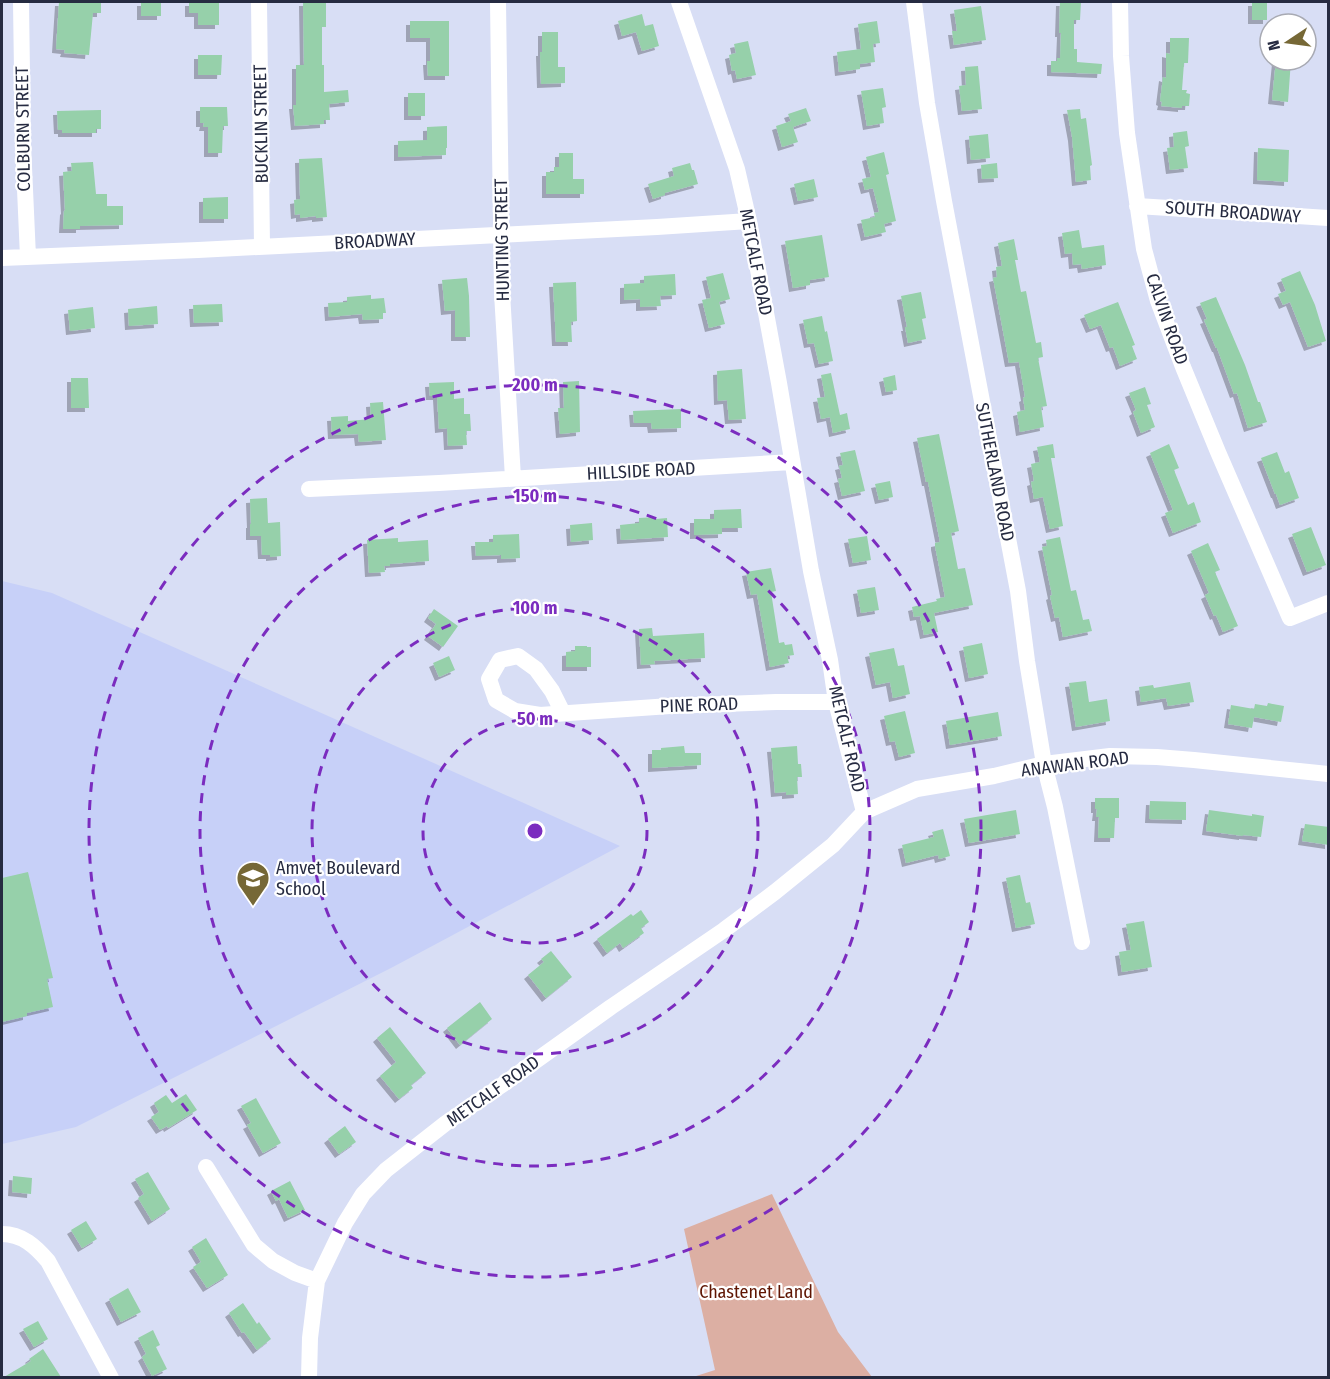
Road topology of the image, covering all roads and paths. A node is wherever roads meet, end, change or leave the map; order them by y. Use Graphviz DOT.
graph roads {
  1 [pos="21,2"];
  2 [pos="259,2"];
  3 [pos="498,2"];
  4 [pos="679,2"];
  5 [pos="914,2"];
  6 [pos="1120,2"];
  7 [pos="1137,206"];
  8 [pos="1329,214"];
  9 [pos="749,221"];
  10 [pos="501,235"];
  11 [pos="262,247"];
  12 [pos="28,257"];
  13 [pos="2,258"];
  14 [pos="792,462"];
  15 [pos="513,478"];
  16 [pos="309,489"];
  17 [pos="1329,603"];
  18 [pos="836,702"];
  19 [pos="563,713"];
  20 [pos="1044,764"];
  21 [pos="1329,774"];
  22 [pos="864,812"];
  23 [pos="1082,942"];
  24 [pos="206,1167"];
  25 [pos="2,1234"];
  26 [pos="317,1281"];
  27 [pos="111,1377"];
  28 [pos="309,1377"];
  1 -- 12 [label="street, COLBURN STREET"];
  2 -- 11 [label="street, BUCKLIN STREET"];
  3 -- 10 [label="street, HUNTING STREET"];
  4 -- 9 [label="street, METCALF ROAD"];
  5 -- 20 [label="street, SUTHERLAND ROAD"];
  6 -- 7 [label="street, CALVIN ROAD"];
  7 -- 8 [label="street, SOUTH BROADWAY"];
  7 -- 17 [label="street, CALVIN ROAD"];
  9 -- 10 [label="street, BROADWAY"];
  9 -- 14 [label="street, METCALF ROAD"];
  10 -- 11 [label="street, BROADWAY"];
  10 -- 15 [label="street, HUNTING STREET"];
  11 -- 12 [label="street, BROADWAY"];
  12 -- 13 [label="street, BROADWAY"];
  14 -- 15 [label="street, HILLSIDE ROAD"];
  14 -- 18 [label="street, METCALF ROAD"];
  15 -- 16 [label="street, HILLSIDE ROAD"];
  18 -- 19 [label="street, PINE ROAD"];
  18 -- 22 [label="street, METCALF ROAD"];
  20 -- 21 [label="street, ANAWAN ROAD"];
  20 -- 22 [label="street, ANAWAN ROAD"];
  20 -- 23 [label="street, SUTHERLAND ROAD"];
  22 -- 26 [label="street, METCALF ROAD"];
  24 -- 26 [label="street"];
  25 -- 27 [label="street"];
  26 -- 28 [label="street, METCALF ROAD"];
}
